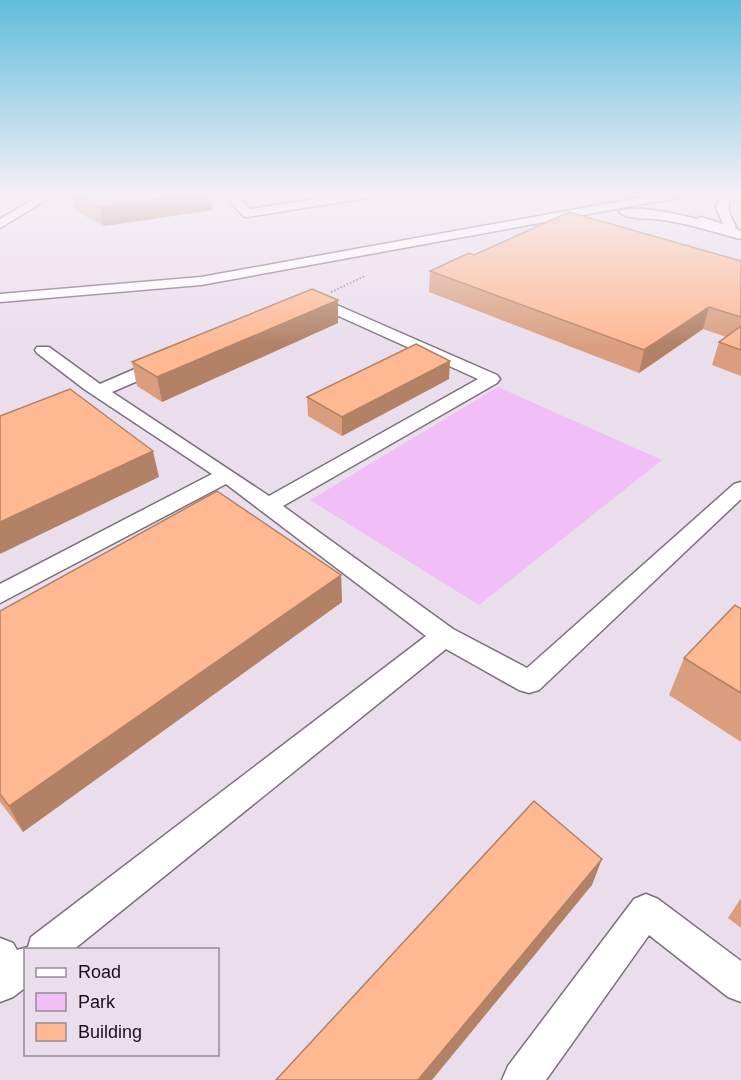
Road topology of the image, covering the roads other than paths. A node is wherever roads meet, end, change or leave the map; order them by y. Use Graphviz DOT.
graph roads {
  1 [pos="394,245"];
  2 [pos="0,298"];
  3 [pos="292,308"];
  4 [pos="43,350"];
  5 [pos="185,354"];
  6 [pos="86,389"];
  7 [pos="227,475"];
  8 [pos="741,488"];
  9 [pos="268,506"];
  10 [pos="0,594"];
  11 [pos="444,636"];
  12 [pos="47,948"];
  13 [pos="741,984"];
  14 [pos="522,1080"];
  1 -- 2 [label="street"];
  3 -- 9 [label="street"];
  4 -- 6 [label="street"];
  5 -- 6 [label="street"];
  6 -- 7 [label="street"];
  7 -- 9 [label="street"];
  7 -- 10 [label="street"];
  8 -- 11 [label="street"];
  9 -- 11 [label="street"];
  11 -- 12 [label="street"];
  13 -- 14 [label="street"];
}
